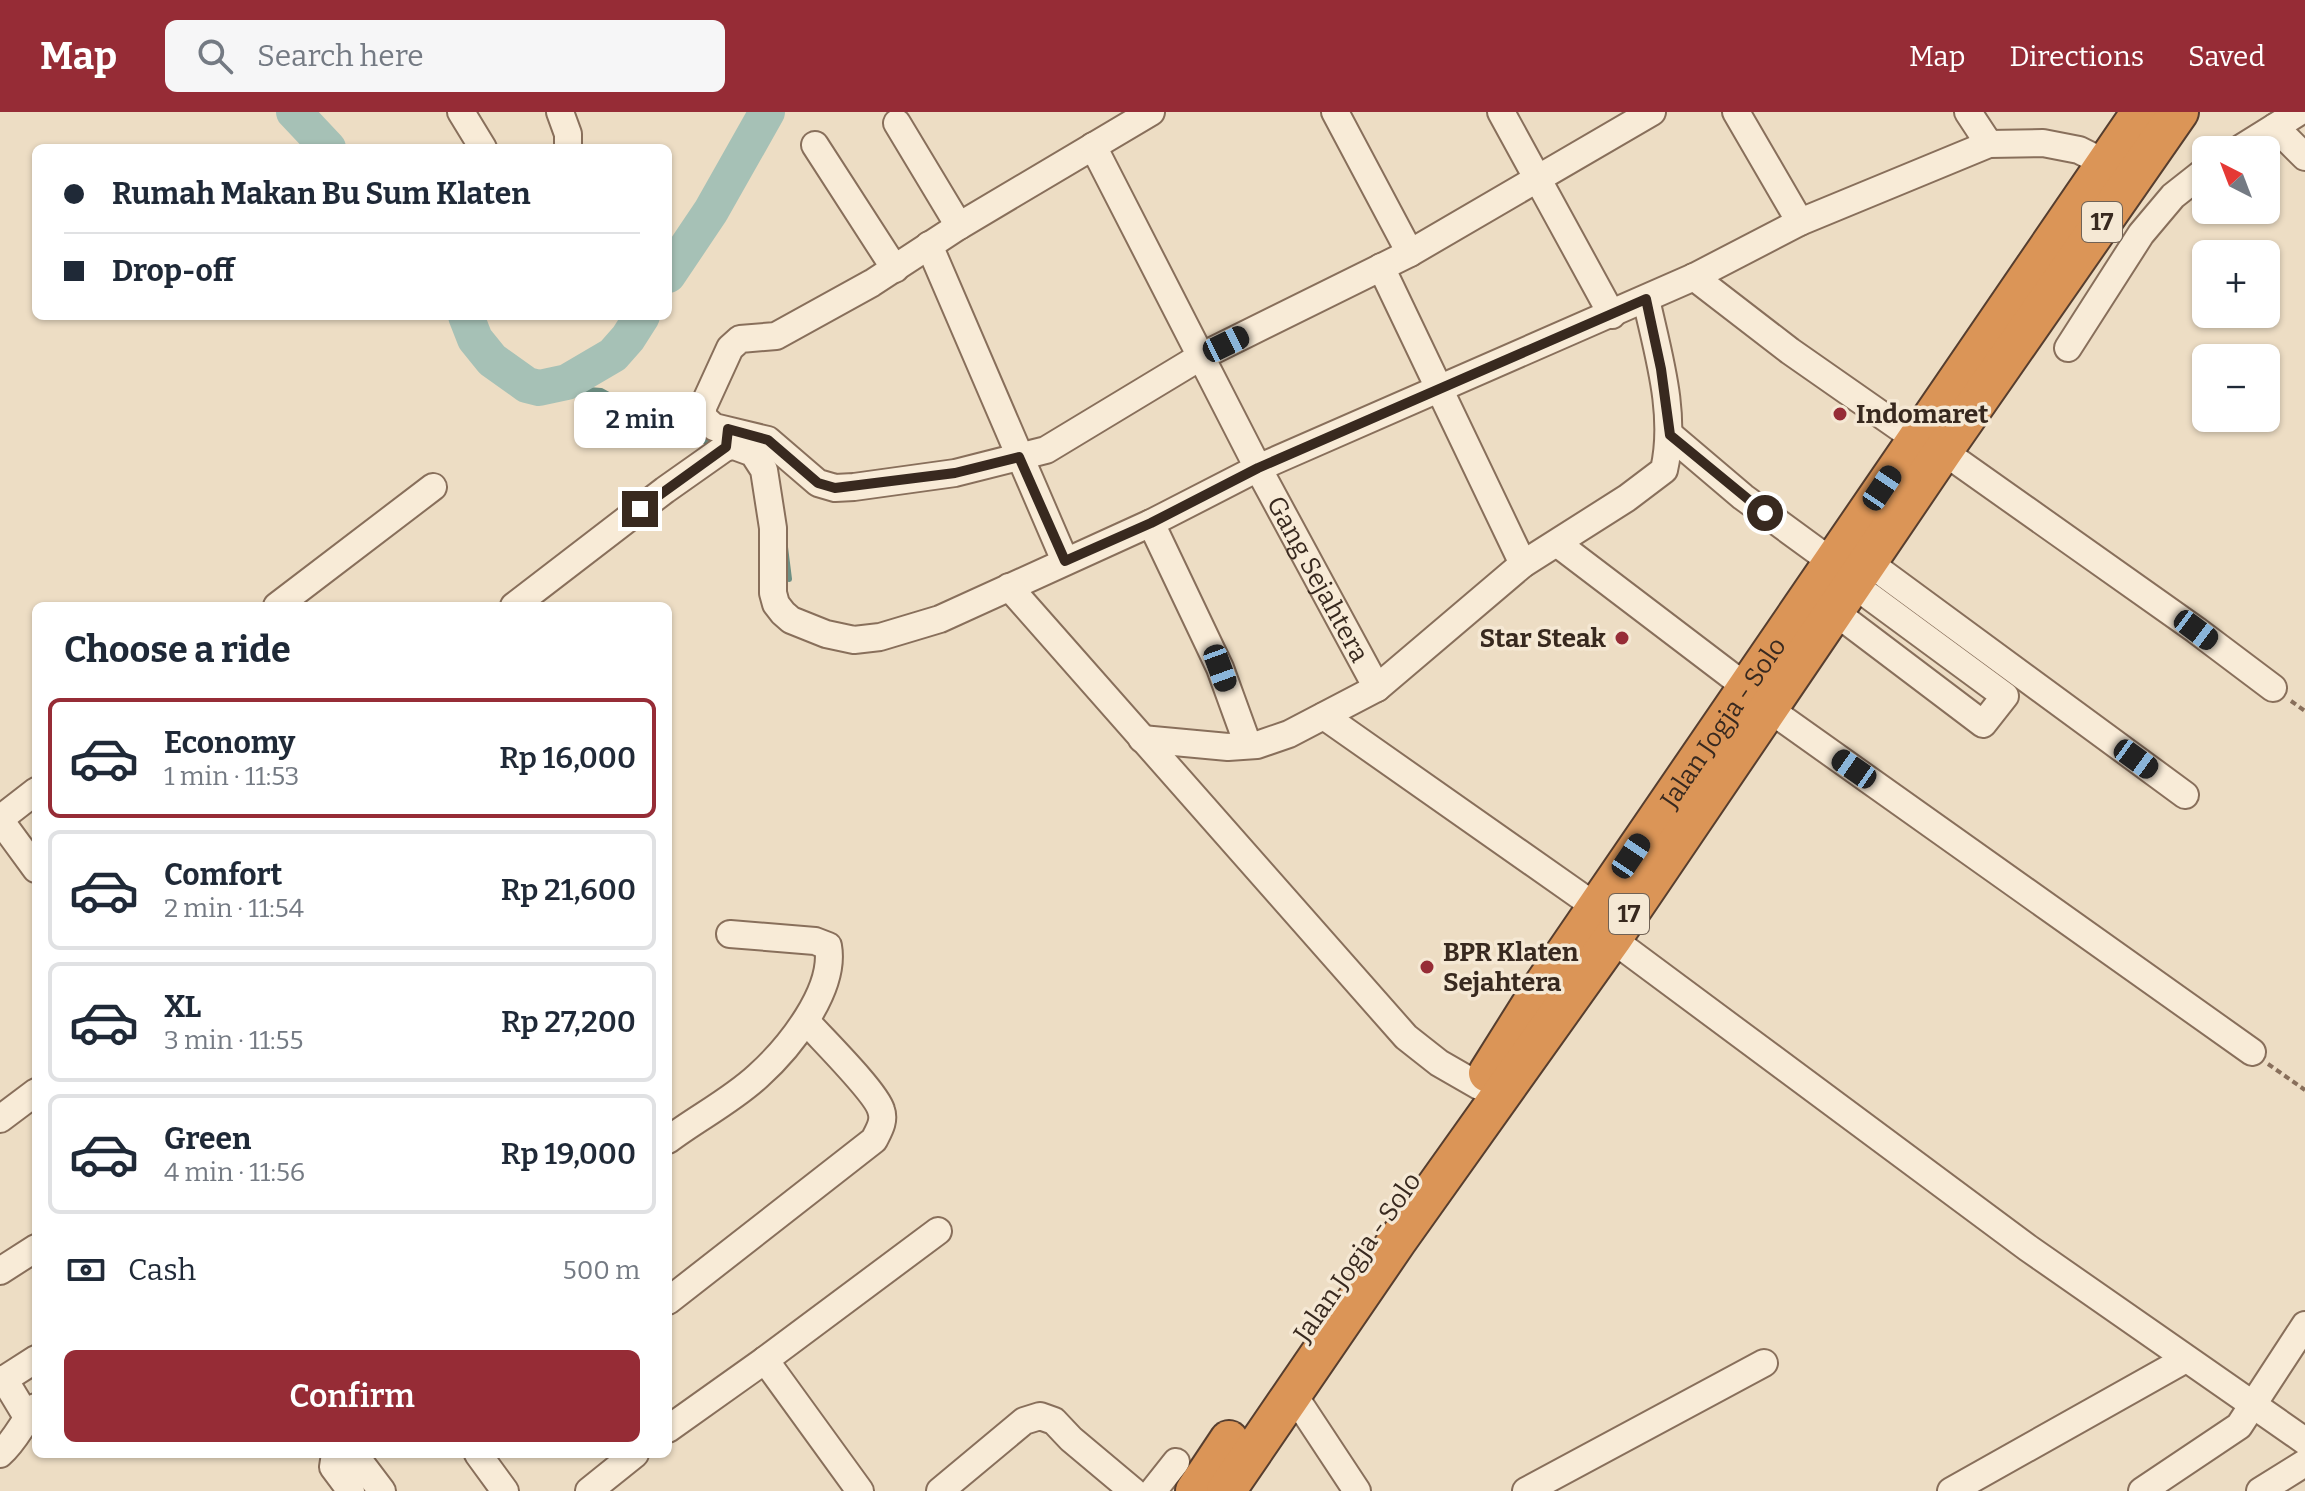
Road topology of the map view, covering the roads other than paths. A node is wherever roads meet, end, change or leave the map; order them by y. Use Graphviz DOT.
graph roads {
  1 [pos="461,112"];
  2 [pos="560,112"];
  3 [pos="1151,112"];
  4 [pos="1335,112"];
  5 [pos="1501,112"];
  6 [pos="1652,112"];
  7 [pos="1736,112"];
  8 [pos="1968,112"];
  9 [pos="2141,112"];
  10 [pos="2179,112"];
  11 [pos="2299,112"];
  12 [pos="897,123"];
  13 [pos="2275,127"];
  14 [pos="2261,136"];
  15 [pos="481,144"];
  16 [pos="568,144"];
  17 [pos="1989,144"];
  18 [pos="815,145"];
  19 [pos="1093,146"];
  20 [pos="2305,157"];
  21 [pos="2105,163"];
  22 [pos="1539,177"];
  23 [pos="2192,181"];
  24 [pos="1800,222"];
  25 [pos="959,226"];
  26 [pos="929,245"];
  27 [pos="1410,253"];
  28 [pos="1381,267"];
  29 [pos="895,269"];
  30 [pos="1694,277"];
  31 [pos="1646,299"];
  32 [pos="1612,315"];
  33 [pos="2012,324"];
  34 [pos="2068,348"];
  35 [pos="1200,357"];
  36 [pos="1439,390"];
  37 [pos="1670,435"];
  38 [pos="727,439"];
  39 [pos="1929,445"];
  40 [pos="1019,457"];
  41 [pos="1258,468"];
  42 [pos="433,487"];
  43 [pos="1151,523"];
  44 [pos="1558,544"];
  45 [pos="1065,561"];
  46 [pos="1523,564"];
  47 [pos="1847,580"];
  48 [pos="1009,587"];
  49 [pos="282,602"];
  50 [pos="519,602"];
  51 [pos="1377,688"];
  52 [pos="2273,688"];
  53 [pos="1758,698"];
  54 [pos="1324,716"];
  55 [pos="1142,739"];
  56 [pos="1248,745"];
  57 [pos="32,794"];
  58 [pos="2185,795"];
  59 [pos="0,820"];
  60 [pos="32,864"];
  61 [pos="1604,923"];
  62 [pos="730,934"];
  63 [pos="806,1021"];
  64 [pos="2252,1052"];
  65 [pos="1479,1086"];
  66 [pos="32,1095"];
  67 [pos="0,1119"];
  68 [pos="672,1137"];
  69 [pos="938,1231"];
  70 [pos="32,1251"];
  71 [pos="0,1271"];
  72 [pos="672,1298"];
  73 [pos="2305,1325"];
  74 [pos="2186,1359"];
  75 [pos="765,1360"];
  76 [pos="32,1361"];
  77 [pos="1764,1363"];
  78 [pos="2,1380"];
  79 [pos="1293,1394"];
  80 [pos="2252,1403"];
  81 [pos="32,1412"];
  82 [pos="672,1426"];
  83 [pos="2305,1441"];
  84 [pos="0,1454"];
  85 [pos="334,1458"];
  86 [pos="357,1458"];
  87 [pos="481,1458"];
  88 [pos="630,1458"];
  89 [pos="2305,1463"];
  90 [pos="1185,1477"];
  91 [pos="351,1491"];
  92 [pos="382,1491"];
  93 [pos="505,1491"];
  94 [pos="589,1491"];
  95 [pos="860,1491"];
  96 [pos="940,1491"];
  97 [pos="1133,1491"];
  98 [pos="1153,1491"];
  99 [pos="1226,1491"];
  100 [pos="1357,1491"];
  101 [pos="1526,1491"];
  102 [pos="1951,1491"];
  103 [pos="2142,1491"];
  104 [pos="2260,1491"];
  1 -- 15 [label="street"];
  2 -- 16 [label="street"];
  3 -- 19 [label="street"];
  4 -- 27 [label="street"];
  5 -- 22 [label="street"];
  6 -- 22 [label="street"];
  7 -- 24 [label="street"];
  8 -- 17 [label="street"];
  9 -- 21 [label="highway, Jalan Jogja - Solo / 17"];
  10 -- 33 [label="highway, 17"];
  11 -- 13 [label="street"];
  12 -- 25 [label="street"];
  13 -- 14 [label="street"];
  13 -- 20 [label="street"];
  17 -- 21 [label="street"];
  17 -- 24 [label="street"];
  18 -- 29 [label="street"];
  19 -- 25 [label="street"];
  19 -- 35 [label="street, Gang Sejahtera"];
  21 -- 33 [label="highway, Jalan Jogja - Solo / 17"];
  22 -- 27 [label="street"];
  22 -- 32 [label="street"];
  23 -- 34 [label="street"];
  24 -- 30 [label="street"];
  25 -- 26 [label="street"];
  26 -- 29 [label="street"];
  26 -- 40 [label="street"];
  27 -- 28 [label="street"];
  28 -- 35 [label="street"];
  28 -- 36 [label="street"];
  29 -- 38 [label="street"];
  30 -- 31 [label="street"];
  30 -- 39 [label="street"];
  31 -- 32 [label="street"];
  31 -- 37 [label="street"];
  32 -- 36 [label="street"];
  33 -- 39 [label="highway, Jalan Jogja - Solo / 17"];
  35 -- 40 [label="street"];
  35 -- 41 [label="street, Gang Sejahtera"];
  36 -- 41 [label="street"];
  36 -- 46 [label="street"];
  37 -- 44 [label="street"];
  37 -- 47 [label="street"];
  38 -- 40 [label="street"];
  38 -- 48 [label="street"];
  38 -- 50 [label="street"];
  39 -- 47 [label="highway, Jalan Jogja - Solo / 17"];
  39 -- 52 [label="street"];
  40 -- 45 [label="street"];
  41 -- 43 [label="street"];
  41 -- 51 [label="street, Gang Sejahtera"];
  42 -- 49 [label="street"];
  43 -- 45 [label="street"];
  43 -- 56 [label="street"];
  44 -- 46 [label="street"];
  44 -- 53 [label="street"];
  45 -- 48 [label="street"];
  46 -- 51 [label="street"];
  47 -- 47 [label="street"];
  47 -- 53 [label="highway, Jalan Jogja - Solo / 17"];
  47 -- 53 [label="highway, Jalan Jogja - Solo / 17"];
  47 -- 58 [label="street"];
  48 -- 55 [label="street"];
  51 -- 54 [label="street"];
  53 -- 61 [label="highway, Jalan Jogja - Solo / 17"];
  53 -- 64 [label="street"];
  54 -- 56 [label="street"];
  54 -- 61 [label="street"];
  55 -- 56 [label="street"];
  55 -- 65 [label="street"];
  57 -- 59 [label="street"];
  59 -- 60 [label="street"];
  61 -- 65 [label="highway, Jalan Jogja - Solo / 17"];
  61 -- 74 [label="street"];
  61 -- 79 [label="highway, Jalan Jogja - Solo / 17"];
  62 -- 63 [label="street"];
  63 -- 68 [label="street"];
  63 -- 72 [label="street"];
  65 -- 90 [label="highway, Jalan Jogja - Solo / 17"];
  66 -- 67 [label="street"];
  69 -- 75 [label="street"];
  70 -- 71 [label="street"];
  73 -- 80 [label="street"];
  74 -- 80 [label="street"];
  74 -- 102 [label="street"];
  75 -- 82 [label="street"];
  75 -- 95 [label="street"];
  76 -- 78 [label="street"];
  77 -- 101 [label="street"];
  78 -- 81 [label="street"];
  79 -- 99 [label="highway, Jalan Jogja - Solo / 17"];
  79 -- 100 [label="street"];
  80 -- 83 [label="street"];
  80 -- 103 [label="street"];
  81 -- 84 [label="street"];
  85 -- 91 [label="street"];
  86 -- 92 [label="street"];
  87 -- 93 [label="street"];
  88 -- 94 [label="street"];
  89 -- 104 [label="street"];
  90 -- 98 [label="street"];
  96 -- 97 [label="street"];
}
